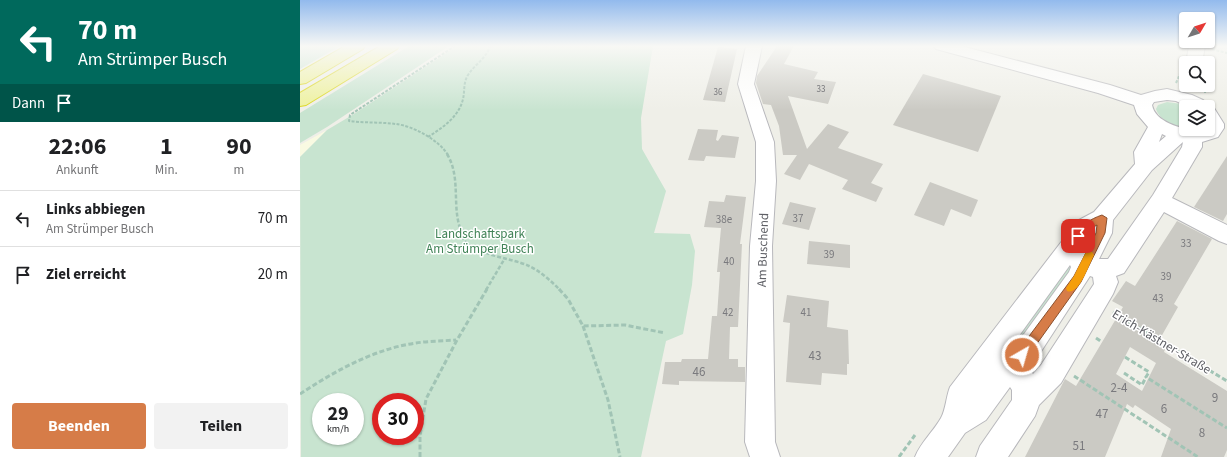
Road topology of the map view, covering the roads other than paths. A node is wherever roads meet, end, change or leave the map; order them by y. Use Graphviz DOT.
graph roads {
  1 [pos="320,67"];
  2 [pos="356,67"];
  3 [pos="750,67"];
  4 [pos="1025,67"];
  5 [pos="300,79"];
  6 [pos="1179,90"];
  7 [pos="1172,96"];
  8 [pos="1180,100"];
  9 [pos="300,101"];
  10 [pos="1143,102"];
  11 [pos="1158,125"];
  12 [pos="1179,132"];
  13 [pos="1184,136"];
  14 [pos="1187,136"];
  15 [pos="1145,165"];
  16 [pos="1160,201"];
  17 [pos="1227,235"];
  18 [pos="1086,260"];
  19 [pos="1011,367"];
  20 [pos="1027,398"];
  21 [pos="955,423"];
  22 [pos="765,457"];
  23 [pos="930,457"];
  24 [pos="991,457"];
  1 -- 5 [label="highway"];
  2 -- 9 [label="highway"];
  3 -- 22 [label="street, Am Buschend"];
  4 -- 10 [label="street"];
  6 -- 7 [label="street"];
  7 -- 8 [label="street"];
  7 -- 10 [label="street"];
  10 -- 11 [label="street"];
  11 -- 12 [label="street"];
  11 -- 15 [label="street"];
  13 -- 15 [label="street"];
  14 -- 16 [label="street"];
  15 -- 18 [label="street"];
  16 -- 17 [label="street"];
  16 -- 18 [label="street"];
  18 -- 19 [label="street"];
  18 -- 20 [label="street"];
  18 -- 21 [label="street"];
  19 -- 20 [label="street"];
  19 -- 21 [label="street"];
  20 -- 24 [label="street"];
  21 -- 23 [label="street"];
}
